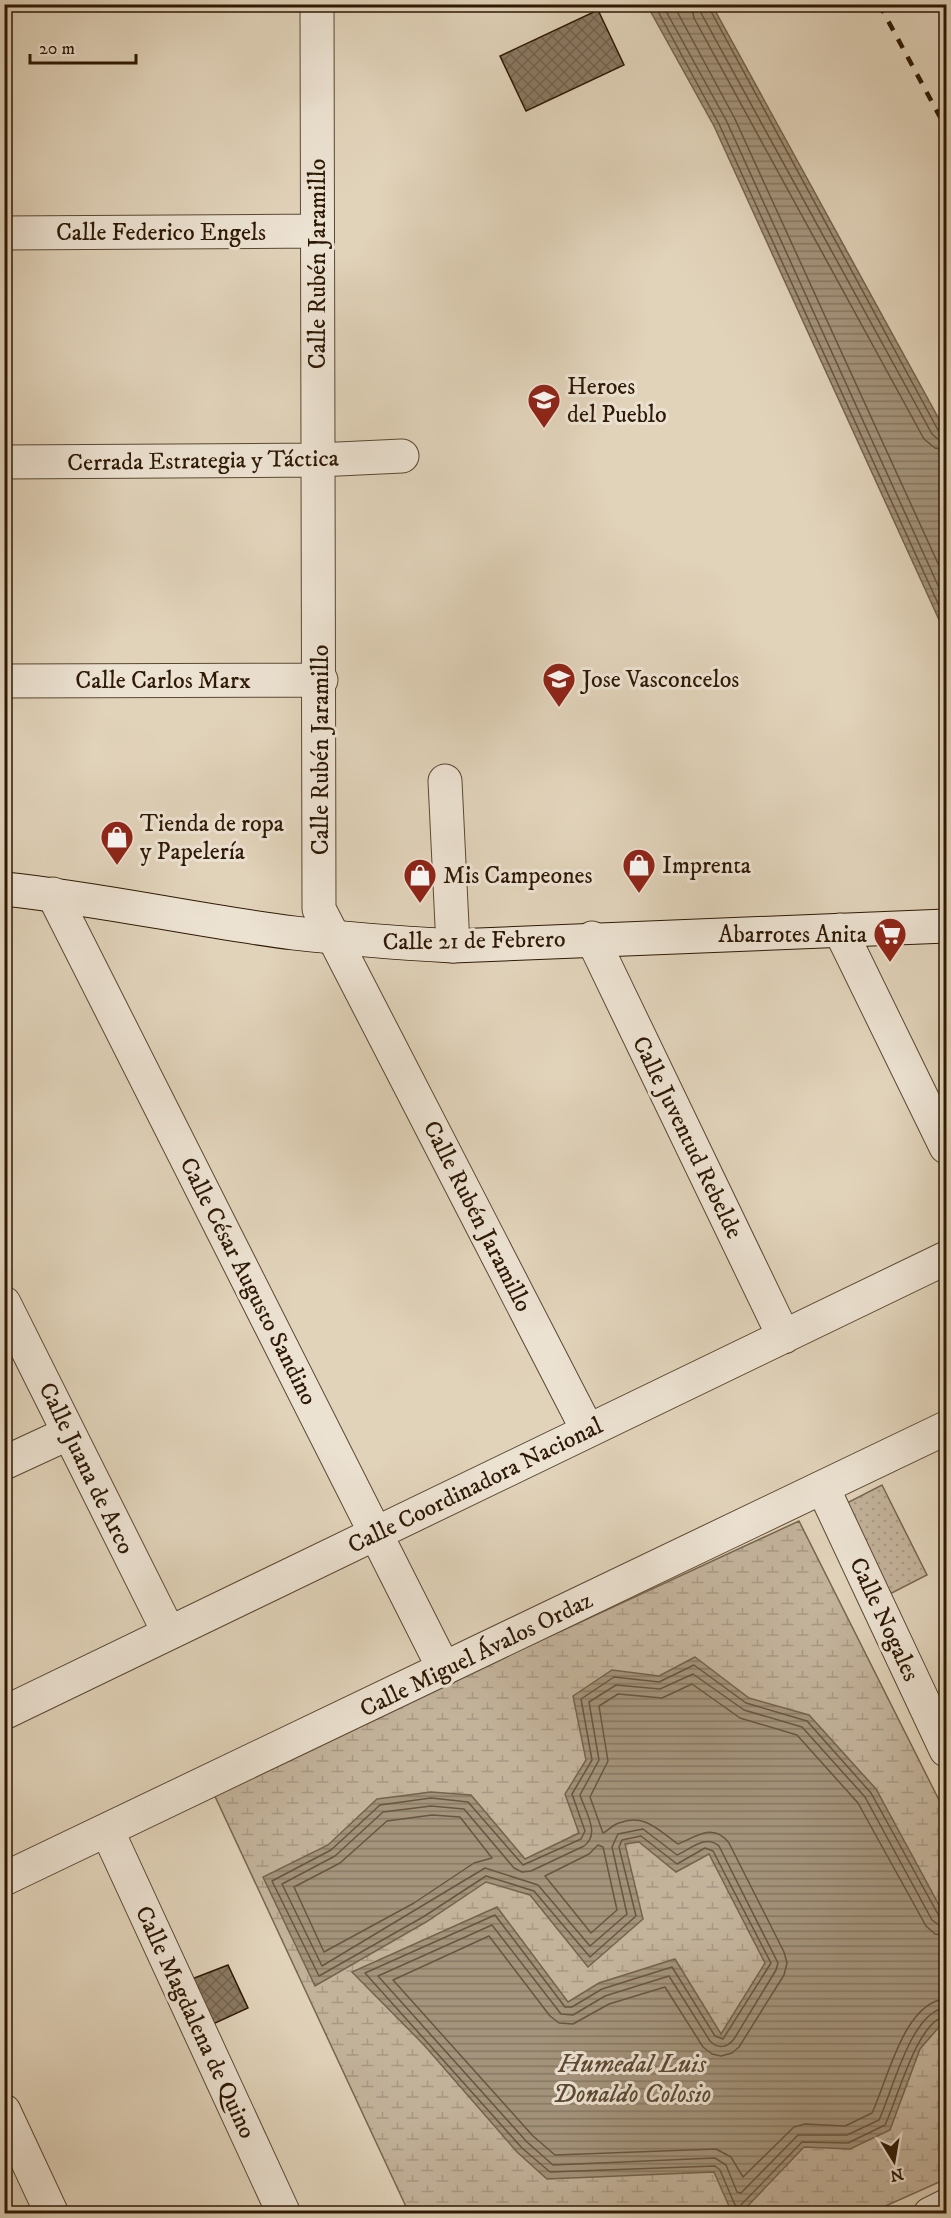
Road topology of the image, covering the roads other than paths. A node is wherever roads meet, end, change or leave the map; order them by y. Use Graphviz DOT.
graph roads {
  1 [pos="317,4"];
  2 [pos="317,231"];
  3 [pos="4,233"];
  4 [pos="402,456"];
  5 [pos="317,460"];
  6 [pos="4,462"];
  7 [pos="321,680"];
  8 [pos="4,681"];
  9 [pos="445,781"];
  10 [pos="4,889"];
  11 [pos="53,894"];
  12 [pos="946,926"];
  13 [pos="840,930"];
  14 [pos="331,936"];
  15 [pos="592,938"];
  16 [pos="453,946"];
  17 [pos="946,1147"];
  18 [pos="946,1258"];
  19 [pos="4,1303"];
  20 [pos="784,1336"];
  21 [pos="946,1428"];
  22 [pos="588,1431"];
  23 [pos="69,1433"];
  24 [pos="4,1463"];
  25 [pos="823,1488"];
  26 [pos="377,1533"];
  27 [pos="169,1633"];
  28 [pos="444,1669"];
  29 [pos="4,1713"];
  30 [pos="944,1737"];
  31 [pos="107,1830"];
  32 [pos="4,1879"];
  33 [pos="4,2111"];
  34 [pos="946,2206"];
  35 [pos="52,2214"];
  36 [pos="284,2214"];
  37 [pos="930,2214"];
  1 -- 2 [label="street, Calle Rubén Jaramillo"];
  2 -- 3 [label="street, Calle Federico Engels"];
  2 -- 5 [label="street, Calle Rubén Jaramillo"];
  4 -- 5 [label="street, Cerrada Estrategia y Táctica"];
  5 -- 6 [label="street, Cerrada Estrategia y Táctica"];
  5 -- 7 [label="street, Calle Rubén Jaramillo"];
  7 -- 8 [label="street, Calle Carlos Marx"];
  7 -- 14 [label="street, Calle Rubén Jaramillo"];
  9 -- 16 [label="street"];
  10 -- 11 [label="street, Calle 21 de Febrero"];
  11 -- 14 [label="street, Calle 21 de Febrero"];
  11 -- 26 [label="street, Calle César Augusto Sandino"];
  12 -- 13 [label="street, Calle 21 de Febrero"];
  13 -- 15 [label="street, Calle 21 de Febrero"];
  13 -- 17 [label="street"];
  14 -- 16 [label="street, Calle 21 de Febrero"];
  14 -- 22 [label="street, Calle Rubén Jaramillo"];
  15 -- 16 [label="street, Calle 21 de Febrero"];
  15 -- 20 [label="street, Calle Juventud Rebelde"];
  18 -- 20 [label="street, Calle Coordinadora Nacional"];
  19 -- 23 [label="street, Calle Juana de Arco"];
  20 -- 22 [label="street, Calle Coordinadora Nacional"];
  21 -- 25 [label="street, Calle Miguel Ávalos Ordaz"];
  22 -- 26 [label="street, Calle Coordinadora Nacional"];
  23 -- 24 [label="street"];
  23 -- 27 [label="street, Calle Juana de Arco"];
  25 -- 28 [label="street, Calle Miguel Ávalos Ordaz"];
  25 -- 30 [label="street, Calle Nogales"];
  26 -- 27 [label="street, Calle Coordinadora Nacional"];
  26 -- 28 [label="street, Calle César Augusto Sandino"];
  27 -- 29 [label="street, Calle Coordinadora Nacional"];
  28 -- 31 [label="street, Calle Miguel Ávalos Ordaz"];
  31 -- 32 [label="street, Calle Miguel Ávalos Ordaz"];
  31 -- 36 [label="street, Calle Magdalena de Quino"];
  33 -- 35 [label="street"];
  34 -- 37 [label="street"];
}
